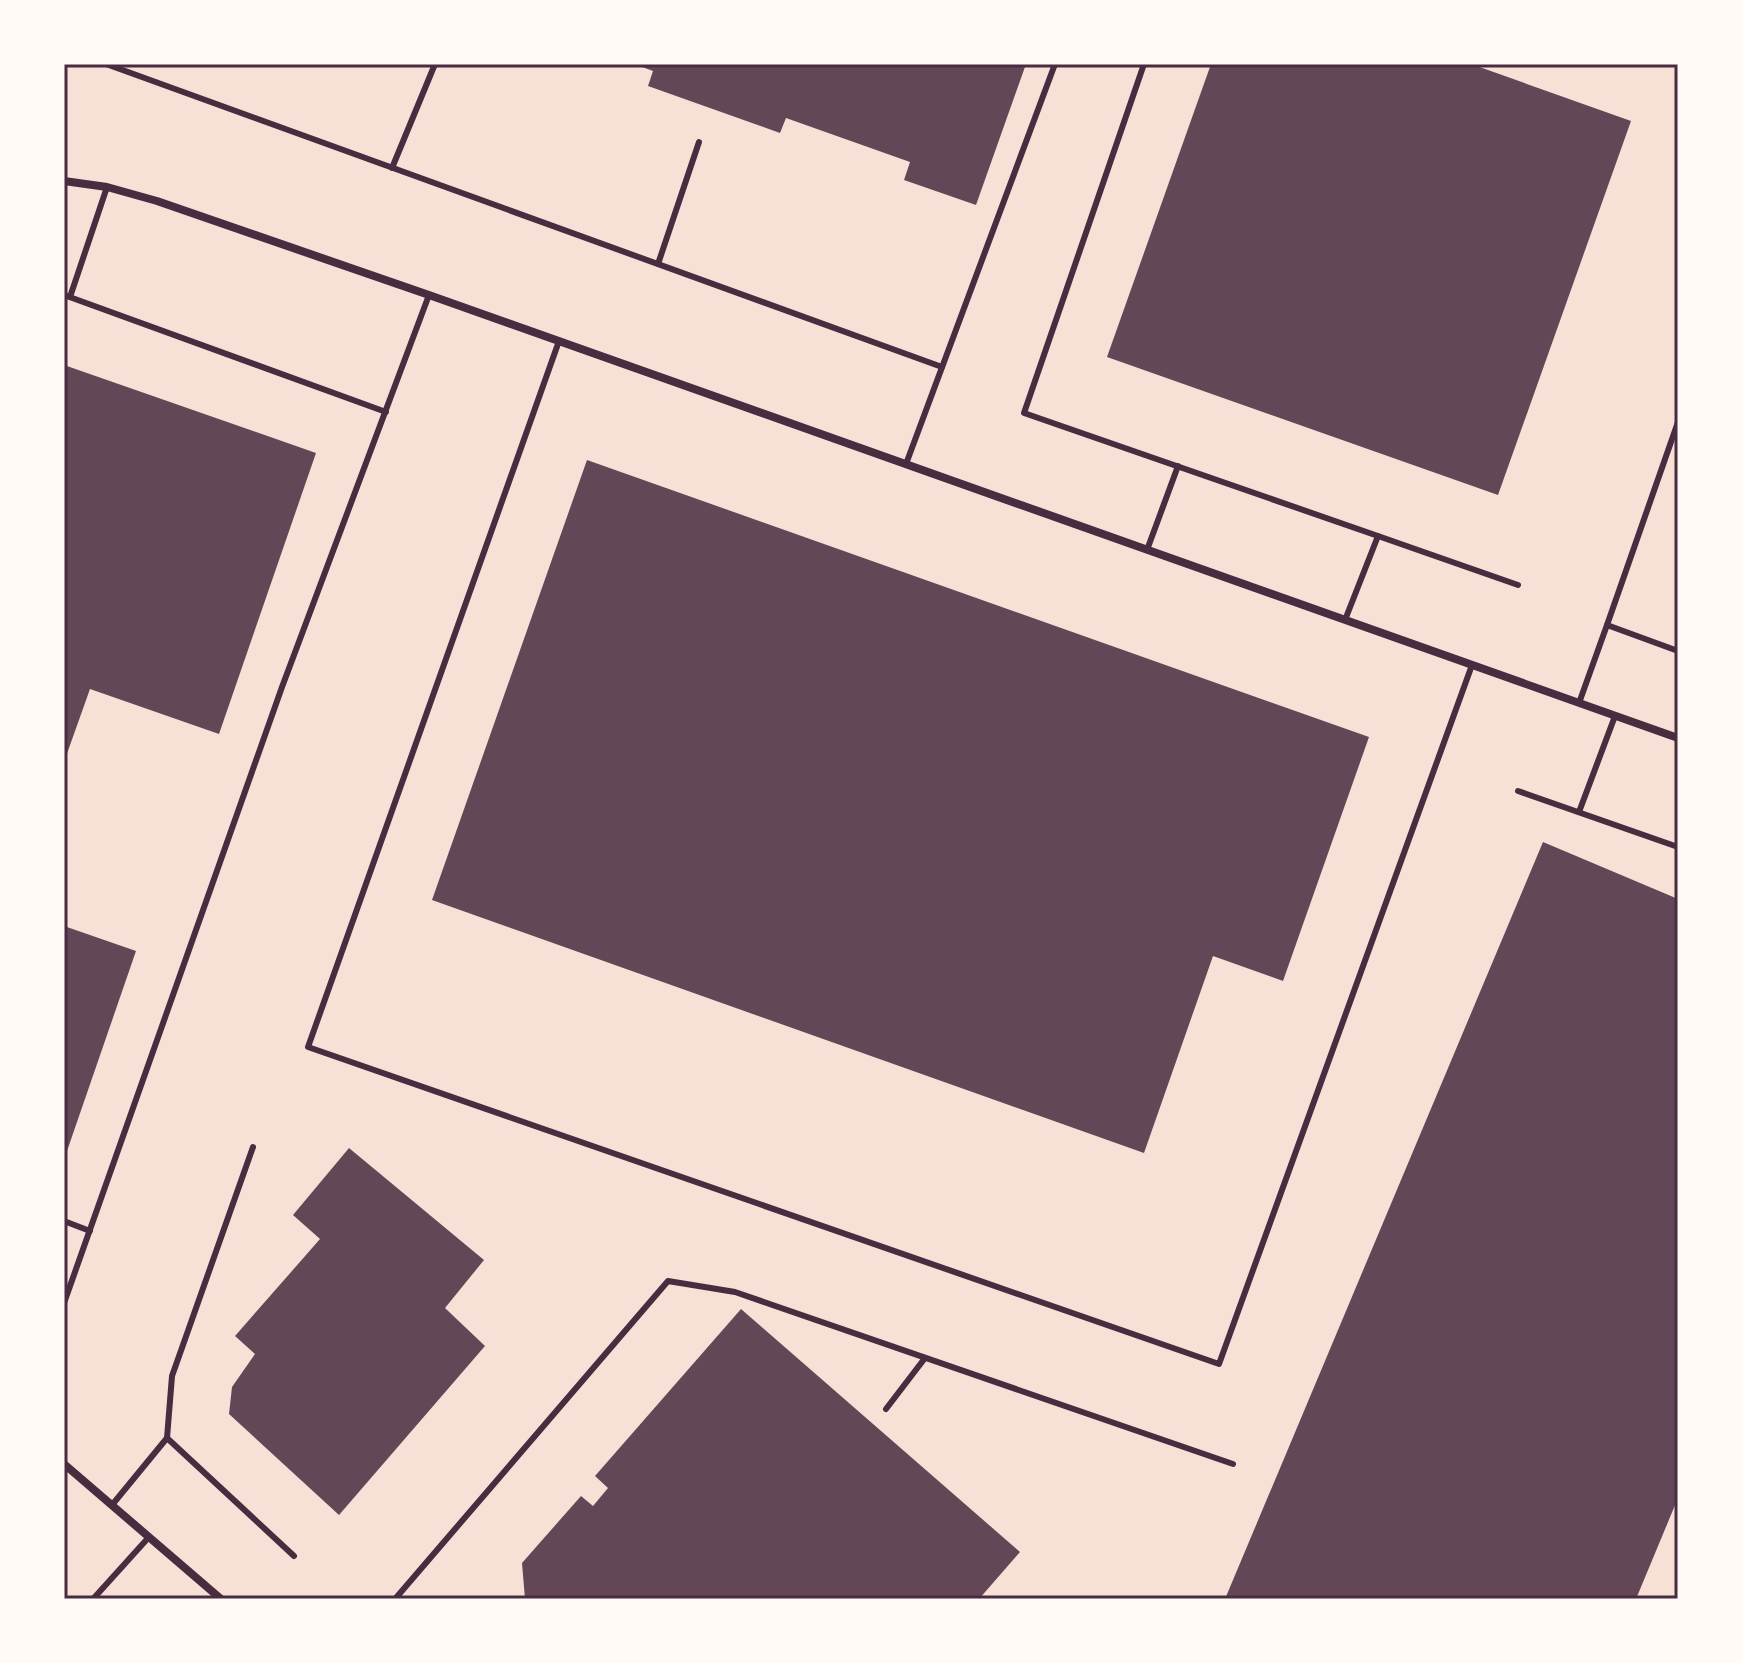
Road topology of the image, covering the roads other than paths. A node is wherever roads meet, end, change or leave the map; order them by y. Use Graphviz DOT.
graph roads {
  1 [pos="106,64"];
  2 [pos="141,64"];
  3 [pos="435,64"];
  4 [pos="1055,64"];
  5 [pos="1144,64"];
  6 [pos="136,75"];
  7 [pos="699,142"];
  8 [pos="392,168"];
  9 [pos="64,181"];
  10 [pos="107,187"];
  11 [pos="658,264"];
  12 [pos="429,295"];
  13 [pos="67,296"];
  14 [pos="559,341"];
  15 [pos="942,367"];
  16 [pos="386,412"];
  17 [pos="1678,422"];
  18 [pos="906,464"];
  19 [pos="1178,466"];
  20 [pos="1378,536"];
  21 [pos="1147,550"];
  22 [pos="1518,585"];
  23 [pos="1345,620"];
  24 [pos="1607,625"];
  25 [pos="1678,651"];
  26 [pos="1472,665"];
  27 [pos="1579,703"];
  28 [pos="1615,716"];
  29 [pos="1678,738"];
  30 [pos="1518,791"];
  31 [pos="1579,812"];
  32 [pos="1678,847"];
  33 [pos="253,1147"];
  34 [pos="64,1221"];
  35 [pos="90,1231"];
  36 [pos="64,1303"];
  37 [pos="925,1358"];
  38 [pos="886,1409"];
  39 [pos="167,1438"];
  40 [pos="64,1464"];
  41 [pos="1233,1464"];
  42 [pos="112,1505"];
  43 [pos="149,1537"];
  44 [pos="294,1556"];
  45 [pos="93,1599"];
  46 [pos="221,1599"];
  47 [pos="395,1599"];
  1 -- 6 [label="lane"];
  2 -- 6 [label="lane"];
  3 -- 8 [label="lane"];
  4 -- 15 [label="lane"];
  5 -- 19 [label="lane"];
  6 -- 8 [label="lane"];
  7 -- 11 [label="lane"];
  8 -- 11 [label="lane"];
  9 -- 10 [label="street"];
  10 -- 12 [label="street"];
  10 -- 13 [label="lane"];
  11 -- 15 [label="lane"];
  12 -- 14 [label="street"];
  12 -- 16 [label="lane"];
  13 -- 16 [label="lane"];
  14 -- 18 [label="street"];
  14 -- 26 [label="lane"];
  15 -- 18 [label="lane"];
  16 -- 35 [label="lane"];
  17 -- 24 [label="lane"];
  18 -- 21 [label="street"];
  19 -- 20 [label="lane"];
  19 -- 21 [label="lane"];
  20 -- 22 [label="lane"];
  20 -- 23 [label="lane"];
  21 -- 23 [label="street"];
  23 -- 26 [label="street"];
  24 -- 25 [label="lane"];
  24 -- 27 [label="lane"];
  26 -- 27 [label="street"];
  27 -- 28 [label="street"];
  28 -- 29 [label="street"];
  28 -- 31 [label="lane"];
  30 -- 31 [label="lane"];
  31 -- 32 [label="lane"];
  33 -- 39 [label="lane"];
  34 -- 35 [label="lane"];
  35 -- 36 [label="lane"];
  37 -- 38 [label="lane"];
  37 -- 41 [label="lane"];
  37 -- 47 [label="lane"];
  39 -- 42 [label="lane"];
  39 -- 44 [label="lane"];
  40 -- 42 [label="street"];
  42 -- 43 [label="street"];
  43 -- 45 [label="lane"];
  43 -- 46 [label="street"];
}
